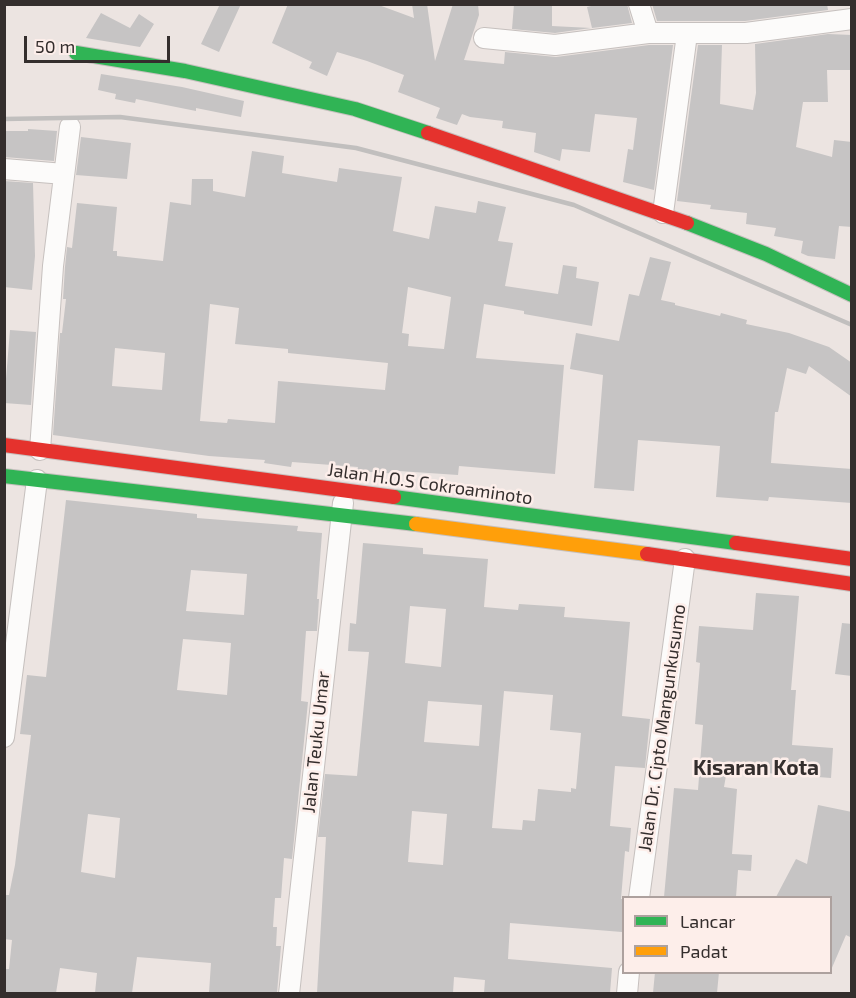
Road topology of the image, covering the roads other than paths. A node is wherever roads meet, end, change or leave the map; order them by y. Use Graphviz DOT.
graph roads {
  1 [pos="639,4"];
  2 [pos="852,19"];
  3 [pos="648,33"];
  4 [pos="687,34"];
  5 [pos="484,38"];
  6 [pos="76,53"];
  7 [pos="70,127"];
  8 [pos="4,169"];
  9 [pos="64,174"];
  10 [pos="663,213"];
  11 [pos="852,295"];
  12 [pos="4,446"];
  13 [pos="40,450"];
  14 [pos="4,476"];
  15 [pos="37,480"];
  16 [pos="345,491"];
  17 [pos="342,514"];
  18 [pos="685,559"];
  19 [pos="852,559"];
  20 [pos="852,584"];
  21 [pos="4,737"];
  22 [pos="639,896"];
  23 [pos="629,974"];
  24 [pos="288,993"];
  25 [pos="627,993"];
  1 -- 3 [label="street"];
  2 -- 4 [label="street"];
  3 -- 4 [label="street"];
  3 -- 5 [label="street"];
  4 -- 10 [label="street"];
  6 -- 10 [label="main road"];
  7 -- 9 [label="street"];
  8 -- 9 [label="street"];
  9 -- 13 [label="street"];
  10 -- 11 [label="main road"];
  12 -- 13 [label="main road, Jalan H.O.S Cokroaminoto"];
  13 -- 16 [label="main road, Jalan H.O.S Cokroaminoto"];
  14 -- 15 [label="main road"];
  15 -- 17 [label="main road"];
  15 -- 21 [label="street"];
  16 -- 17 [label="street, Jalan Teuku Umar"];
  16 -- 19 [label="main road, Jalan H.O.S Cokroaminoto"];
  17 -- 18 [label="main road"];
  17 -- 24 [label="street, Jalan Teuku Umar"];
  18 -- 20 [label="main road"];
  18 -- 22 [label="street, Jalan Dr. Cipto Mangunkusumo"];
  23 -- 25 [label="street"];
}
